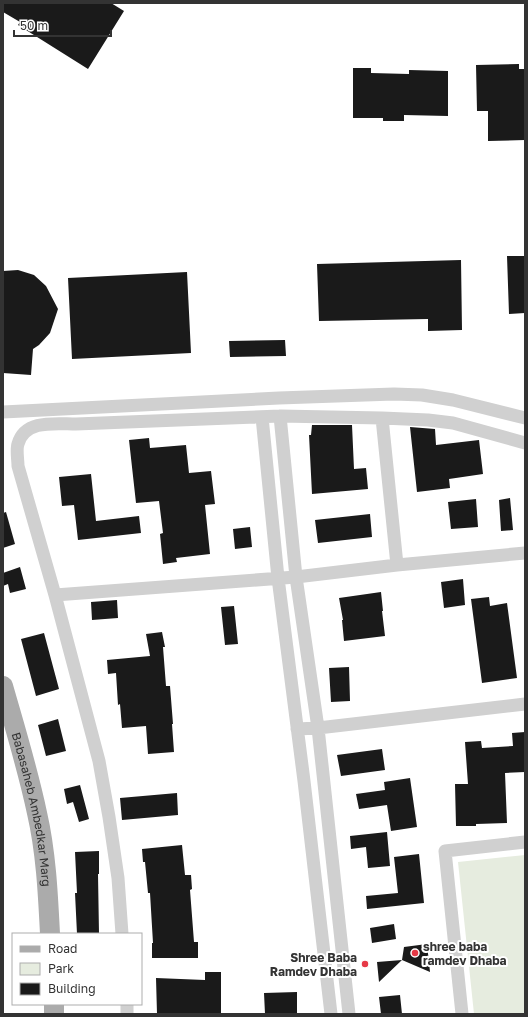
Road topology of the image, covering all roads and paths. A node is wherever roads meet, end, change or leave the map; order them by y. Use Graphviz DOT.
graph roads {
  1 [pos="3,412"];
  2 [pos="280,416"];
  3 [pos="262,417"];
  4 [pos="382,418"];
  5 [pos="525,418"];
  6 [pos="525,443"];
  7 [pos="525,553"];
  8 [pos="397,566"];
  9 [pos="296,577"];
  10 [pos="278,578"];
  11 [pos="55,596"];
  12 [pos="3,686"];
  13 [pos="525,704"];
  14 [pos="318,728"];
  15 [pos="297,729"];
  16 [pos="525,842"];
  17 [pos="50,933"];
  18 [pos="122,933"];
  19 [pos="331,1014"];
  20 [pos="348,1014"];
  21 [pos="462,1014"];
  1 -- 5 [label="street"];
  2 -- 3 [label="street"];
  2 -- 4 [label="street"];
  2 -- 9 [label="street"];
  3 -- 10 [label="street"];
  3 -- 11 [label="street"];
  4 -- 6 [label="street"];
  4 -- 8 [label="street"];
  7 -- 8 [label="street"];
  8 -- 9 [label="street"];
  9 -- 10 [label="street"];
  9 -- 14 [label="street"];
  10 -- 11 [label="street"];
  10 -- 15 [label="street"];
  11 -- 18 [label="street"];
  12 -- 17 [label="main road, Babasaheb Ambedkar Marg"];
  13 -- 14 [label="street"];
  14 -- 15 [label="street"];
  14 -- 20 [label="street"];
  15 -- 19 [label="street"];
  16 -- 21 [label="street"];
}
